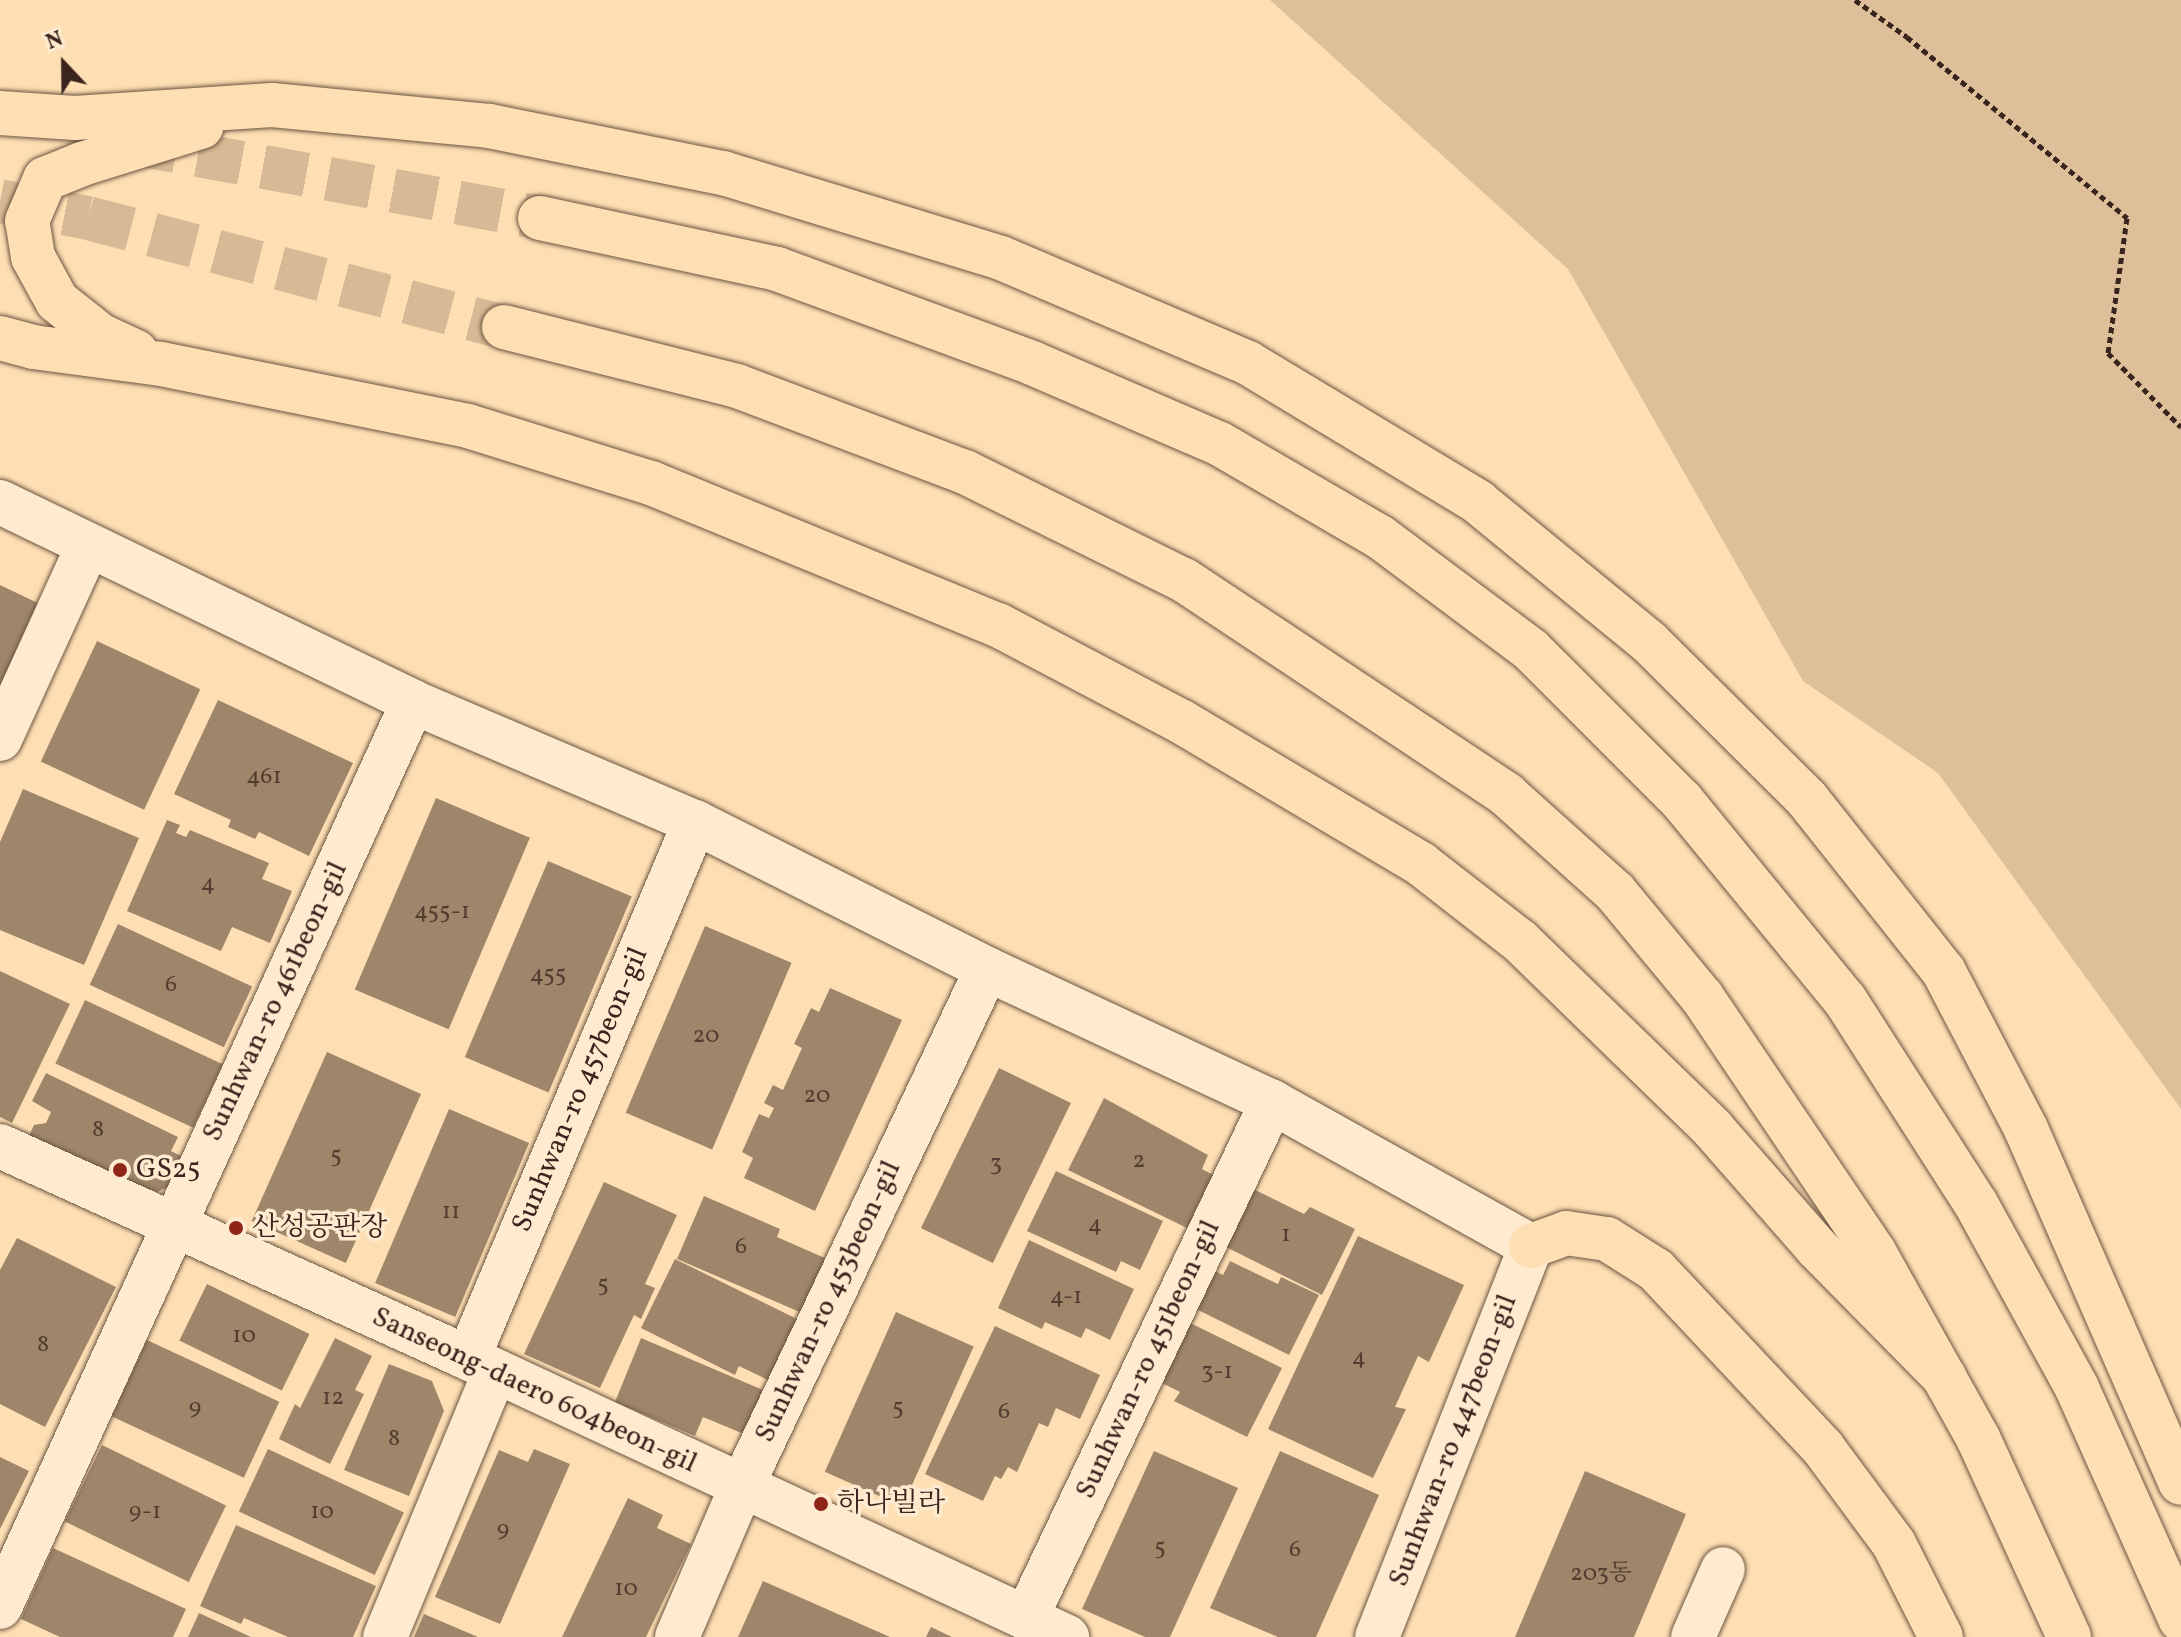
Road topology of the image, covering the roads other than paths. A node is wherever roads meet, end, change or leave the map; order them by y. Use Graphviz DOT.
graph roads {
  1 [pos="272,105"];
  2 [pos="0,113"];
  3 [pos="540,218"];
  4 [pos="504,327"];
  5 [pos="0,338"];
  6 [pos="161,364"];
  7 [pos="0,502"];
  8 [pos="88,546"];
  9 [pos="413,702"];
  10 [pos="0,739"];
  11 [pos="695,822"];
  12 [pos="987,969"];
  13 [pos="1272,1102"];
  14 [pos="0,1146"];
  15 [pos="174,1225"];
  16 [pos="1531,1246"];
  17 [pos="481,1365"];
  18 [pos="1945,1378"];
  19 [pos="2181,1483"];
  20 [pos="741,1488"];
  21 [pos="1723,1569"];
  22 [pos="0,1607"];
  23 [pos="1026,1618"];
  24 [pos="2181,1620"];
  25 [pos="385,1637"];
  26 [pos="677,1637"];
  27 [pos="1067,1637"];
  28 [pos="1377,1637"];
  29 [pos="1693,1637"];
  30 [pos="1941,1637"];
  31 [pos="2069,1637"];
  1 -- 2 [label="main road"];
  1 -- 6 [label="main road"];
  1 -- 19 [label="main road"];
  3 -- 24 [label="main road"];
  4 -- 18 [label="main road"];
  5 -- 6 [label="main road"];
  6 -- 18 [label="main road"];
  7 -- 8 [label="street"];
  8 -- 9 [label="street"];
  8 -- 10 [label="street"];
  9 -- 11 [label="street"];
  9 -- 15 [label="street, Sunhwan-ro 461beon-gil"];
  11 -- 12 [label="street"];
  11 -- 17 [label="street, Sunhwan-ro 457beon-gil"];
  12 -- 13 [label="street"];
  12 -- 20 [label="street, Sunhwan-ro 453beon-gil"];
  13 -- 16 [label="street"];
  13 -- 23 [label="street, Sunhwan-ro 451beon-gil"];
  14 -- 15 [label="street, Sanseong-daero 604beon-gil"];
  15 -- 17 [label="street, Sanseong-daero 604beon-gil"];
  15 -- 22 [label="street, Sunhwan-ro 461beon-gil"];
  16 -- 28 [label="street, Sunhwan-ro 447beon-gil"];
  16 -- 30 [label="main road"];
  17 -- 20 [label="street, Sanseong-daero 604beon-gil"];
  17 -- 25 [label="street, Sunhwan-ro 457beon-gil"];
  18 -- 31 [label="main road"];
  20 -- 23 [label="street, Sanseong-daero 604beon-gil"];
  20 -- 26 [label="street, Sunhwan-ro 453beon-gil"];
  21 -- 29 [label="street"];
  23 -- 27 [label="street, Sanseong-daero 604beon-gil"];
}
